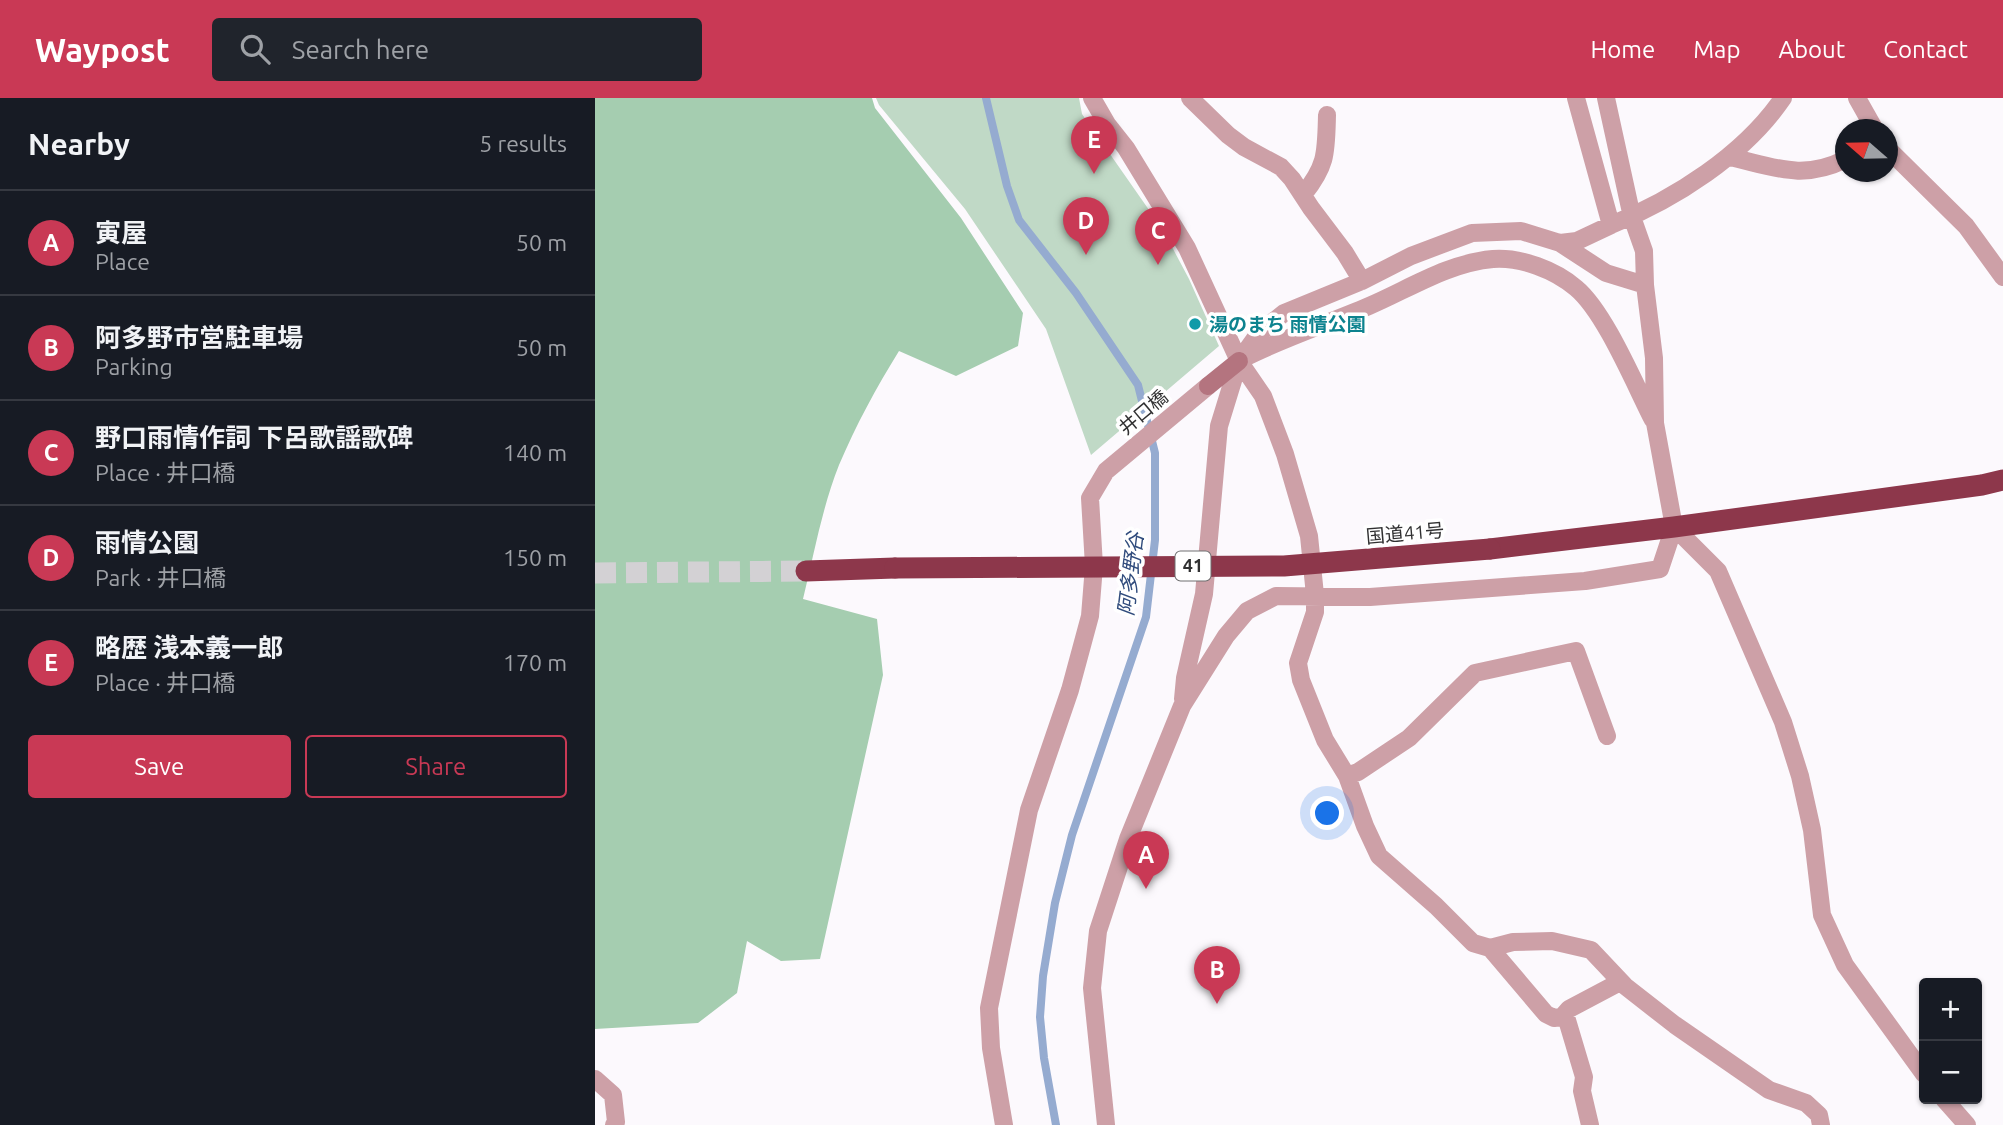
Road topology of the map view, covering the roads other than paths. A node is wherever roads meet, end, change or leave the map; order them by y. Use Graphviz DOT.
graph roads {
  1 [pos="1093,98"];
  2 [pos="1190,98"];
  3 [pos="1576,98"];
  4 [pos="1606,98"];
  5 [pos="1783,98"];
  6 [pos="1857,98"];
  7 [pos="1327,116"];
  8 [pos="1869,119"];
  9 [pos="1730,157"];
  10 [pos="1898,159"];
  11 [pos="1835,164"];
  12 [pos="1303,195"];
  13 [pos="1632,217"];
  14 [pos="1611,225"];
  15 [pos="1560,243"];
  16 [pos="2003,277"];
  17 [pos="1362,281"];
  18 [pos="1645,285"];
  19 [pos="1239,361"];
  20 [pos="1655,423"];
  21 [pos="2003,480"];
  22 [pos="1674,527"];
  23 [pos="806,571"];
  24 [pos="1315,595"];
  25 [pos="1182,706"];
  26 [pos="1607,736"];
  27 [pos="1347,776"];
  28 [pos="1490,948"];
  29 [pos="1620,982"];
  30 [pos="1562,1017"];
  31 [pos="1919,1067"];
  32 [pos="595,1079"];
  33 [pos="1948,1104"];
  34 [pos="614,1125"];
  35 [pos="1004,1125"];
  36 [pos="1106,1125"];
  37 [pos="1590,1125"];
  38 [pos="1821,1125"];
  39 [pos="1967,1125"];
  1 -- 19 [label="street"];
  2 -- 12 [label="street"];
  3 -- 14 [label="street"];
  4 -- 13 [label="street"];
  5 -- 9 [label="street"];
  6 -- 8 [label="street"];
  7 -- 12 [label="street"];
  9 -- 11 [label="street"];
  9 -- 13 [label="street"];
  10 -- 16 [label="street"];
  12 -- 17 [label="street"];
  13 -- 14 [label="street"];
  13 -- 18 [label="street"];
  14 -- 15 [label="street"];
  15 -- 17 [label="street"];
  15 -- 18 [label="street"];
  17 -- 19 [label="street"];
  18 -- 20 [label="street"];
  19 -- 20 [label="street"];
  19 -- 24 [label="street"];
  19 -- 25 [label="street"];
  19 -- 35 [label="street, 井口橋"];
  20 -- 22 [label="street"];
  21 -- 22 [label="highway, 国道41号 / 41"];
  22 -- 23 [label="highway, 国道41号 / 41, bridge"];
  22 -- 24 [label="street"];
  22 -- 31 [label="street"];
  24 -- 25 [label="street"];
  24 -- 27 [label="street"];
  25 -- 36 [label="street"];
  26 -- 27 [label="street"];
  27 -- 28 [label="street"];
  28 -- 29 [label="street"];
  28 -- 30 [label="street"];
  29 -- 30 [label="street"];
  29 -- 38 [label="street"];
  30 -- 37 [label="street"];
  32 -- 34 [label="street"];
  33 -- 39 [label="street"];
}
